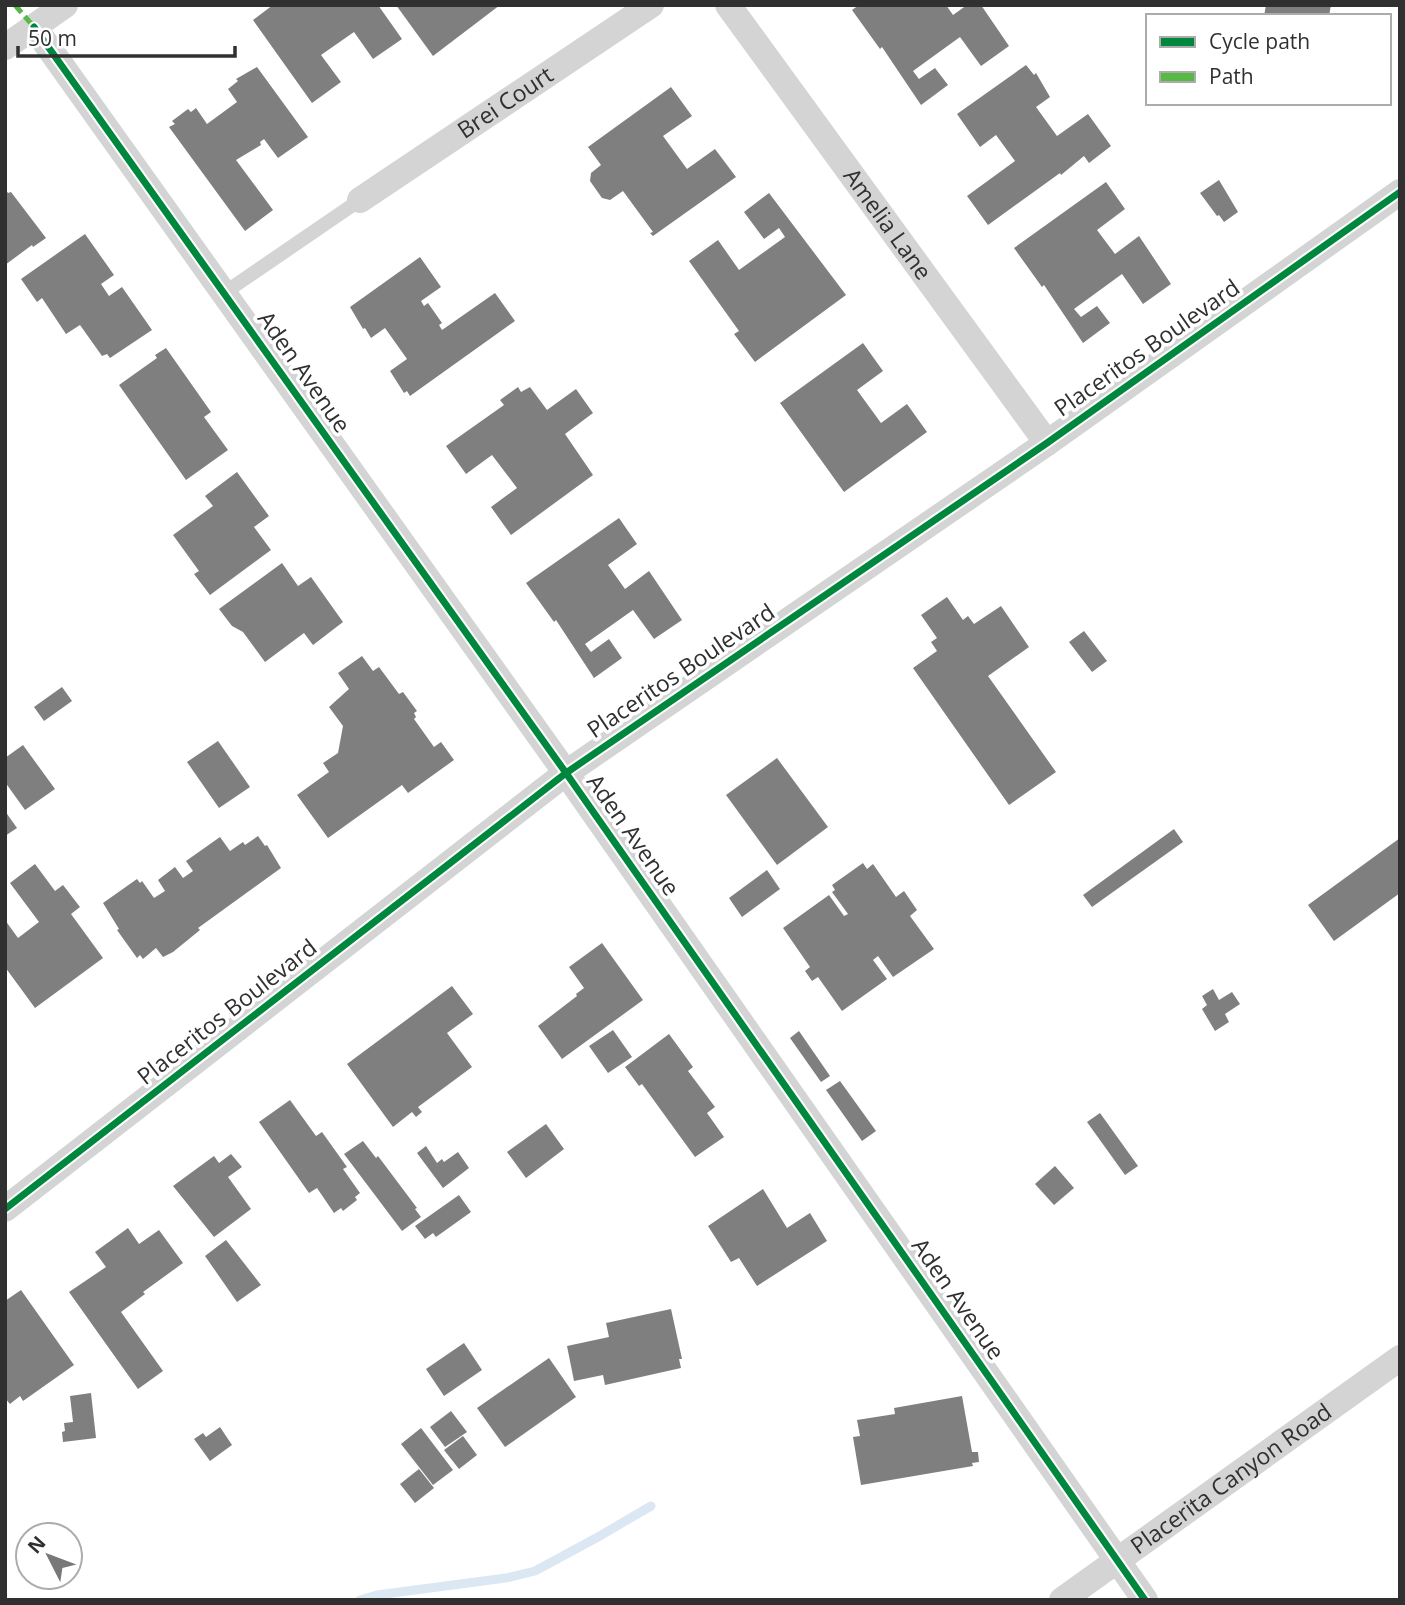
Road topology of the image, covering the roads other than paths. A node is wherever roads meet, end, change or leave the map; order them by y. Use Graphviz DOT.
graph roads {
  1 [pos="65,5"];
  2 [pos="650,5"];
  3 [pos="728,5"];
  4 [pos="34,27"];
  5 [pos="5,47"];
  6 [pos="1400,192"];
  7 [pos="360,200"];
  8 [pos="224,293"];
  9 [pos="1047,443"];
  10 [pos="566,773"];
  11 [pos="5,1209"];
  12 [pos="1400,1358"];
  13 [pos="1118,1561"];
  14 [pos="1062,1600"];
  15 [pos="1145,1600"];
  1 -- 4 [label="street"];
  2 -- 7 [label="street, Brei Court"];
  3 -- 9 [label="street, Amelia Lane"];
  4 -- 5 [label="street"];
  4 -- 8 [label="street, Aden Avenue"];
  6 -- 9 [label="street, Placeritos Boulevard"];
  7 -- 8 [label="lane"];
  8 -- 10 [label="street, Aden Avenue"];
  9 -- 10 [label="street, Placeritos Boulevard"];
  10 -- 11 [label="street, Placeritos Boulevard"];
  10 -- 13 [label="street, Aden Avenue"];
  12 -- 13 [label="street, Placerita Canyon Road"];
  13 -- 14 [label="street, Placerita Canyon Road"];
  13 -- 15 [label="street, Aden Avenue"];
}
